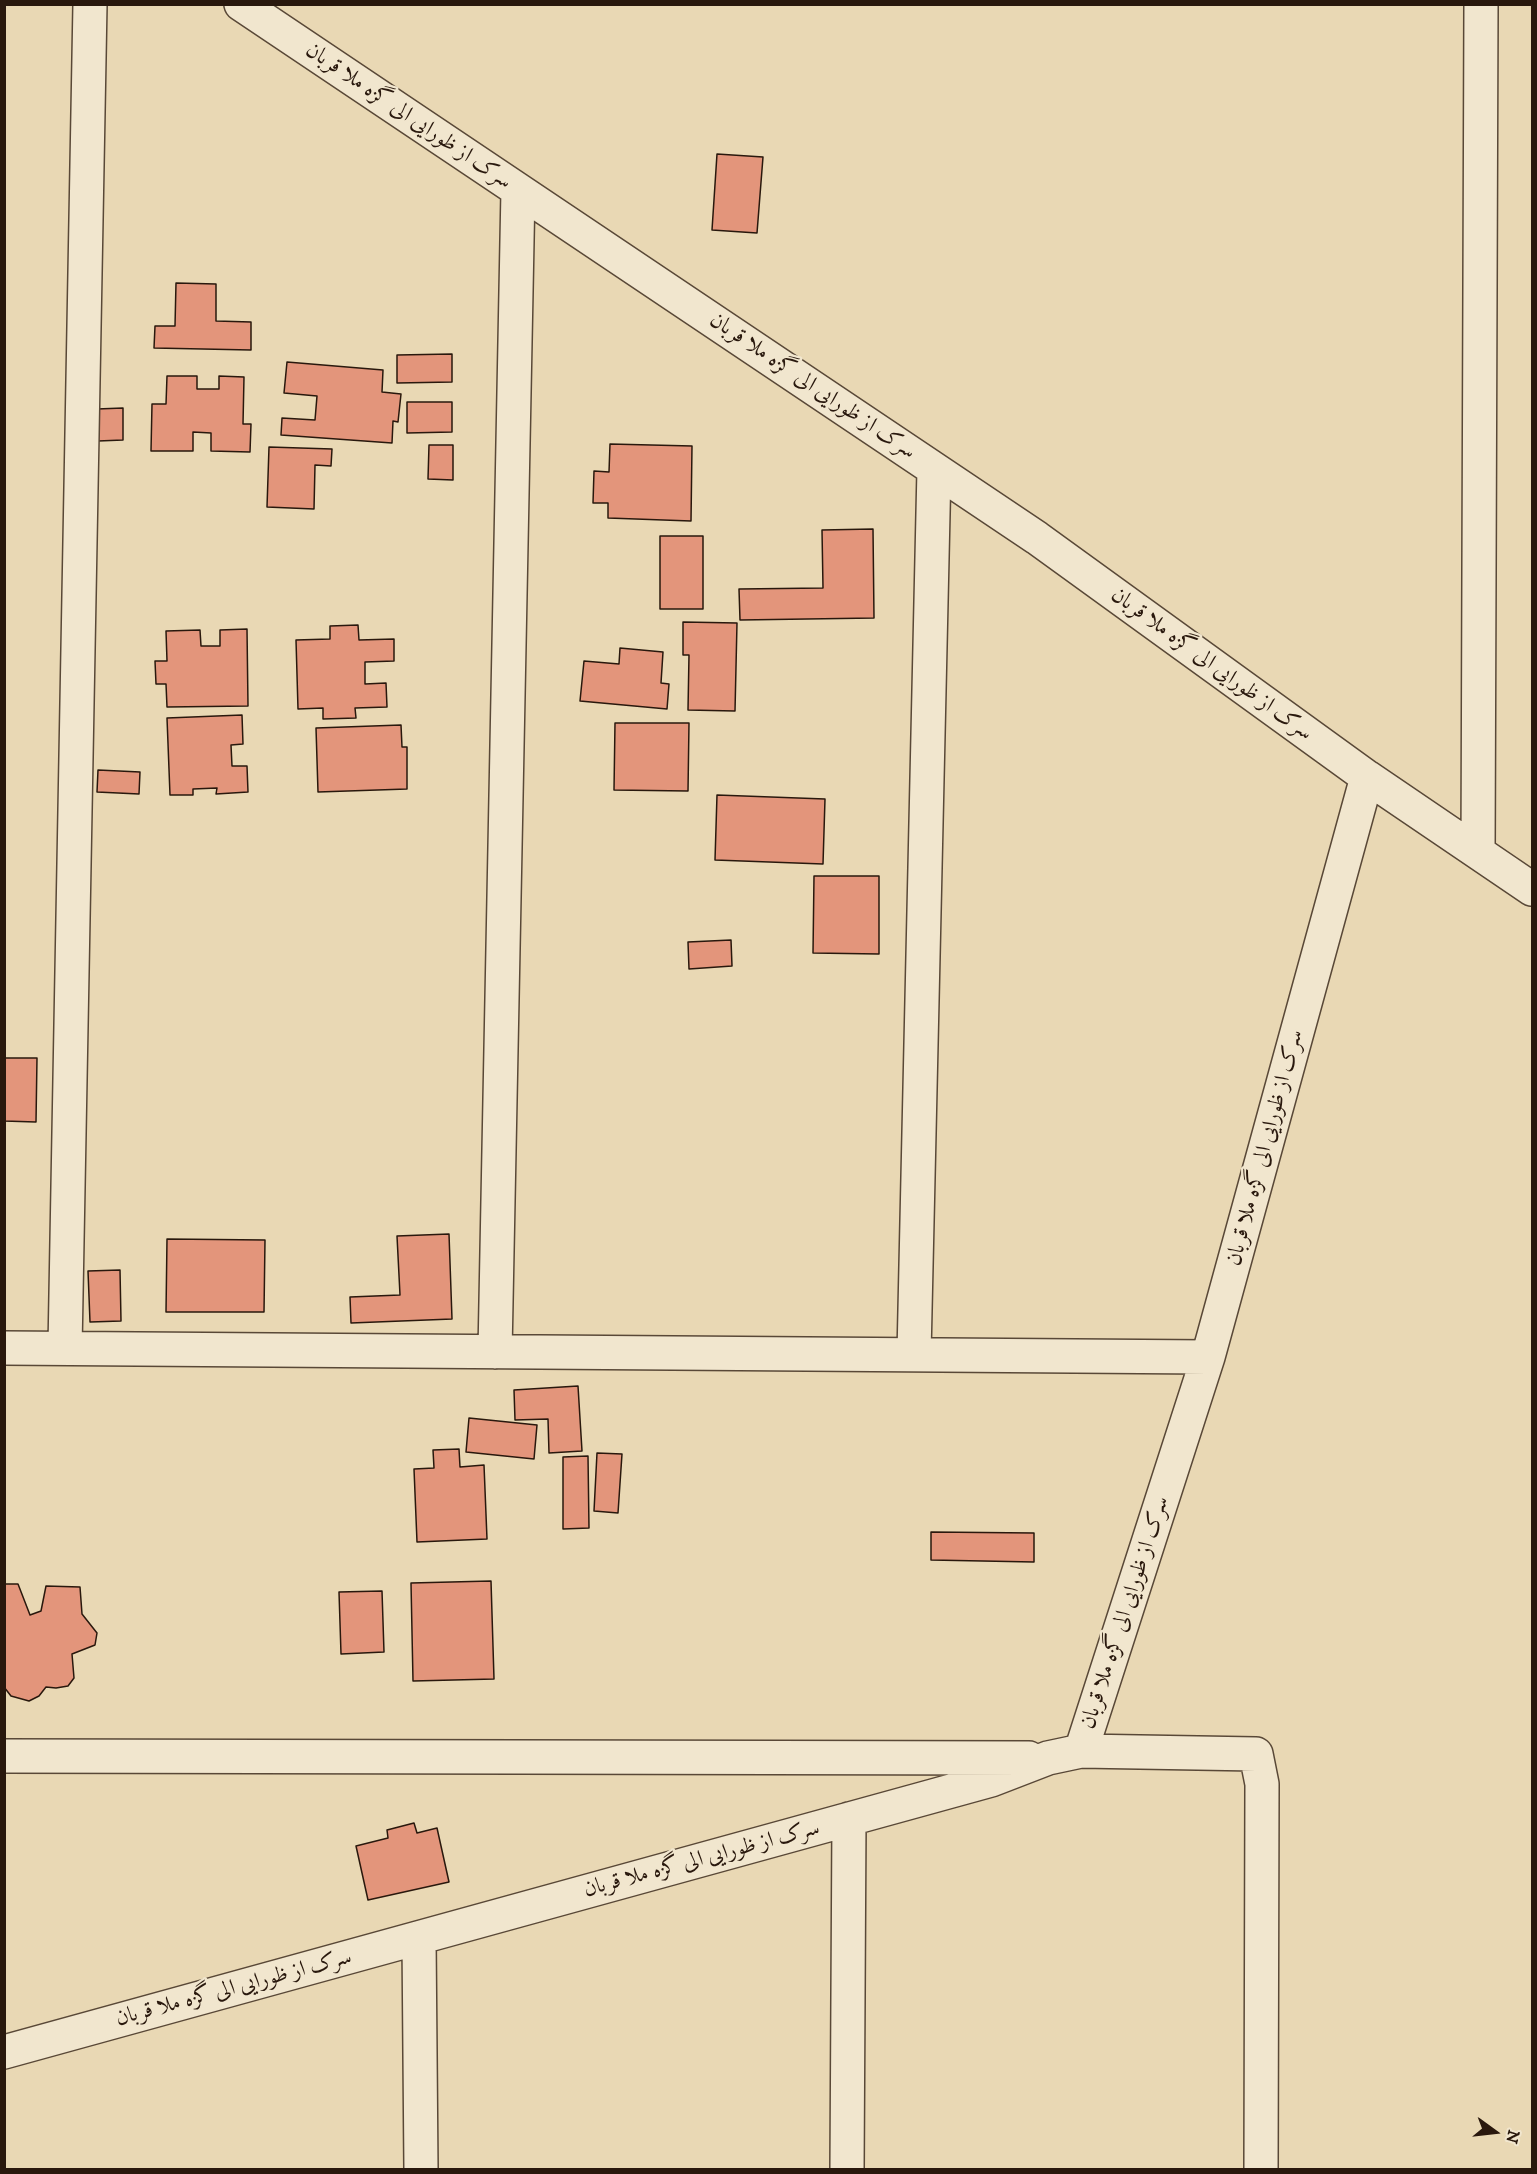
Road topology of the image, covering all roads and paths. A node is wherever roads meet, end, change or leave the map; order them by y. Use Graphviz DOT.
graph roads {
  1 [pos="90,4"];
  2 [pos="241,4"];
  3 [pos="1481,4"];
  4 [pos="519,190"];
  5 [pos="934,469"];
  6 [pos="1367,777"];
  7 [pos="1478,852"];
  8 [pos="1533,889"];
  9 [pos="4,1348"];
  10 [pos="65,1348"];
  11 [pos="495,1352"];
  12 [pos="914,1354"];
  13 [pos="1208,1357"];
  14 [pos="1081,1752"];
  15 [pos="4,1756"];
  16 [pos="1048,1758"];
  17 [pos="849,1819"];
  18 [pos="419,1938"];
  19 [pos="4,2052"];
  20 [pos="421,2169"];
  21 [pos="847,2169"];
  22 [pos="1261,2169"];
  1 -- 10 [label="street"];
  2 -- 4 [label="street, سرک از ظورایی الی گزه ملا قربان"];
  3 -- 7 [label="street"];
  4 -- 5 [label="street, سرک از ظورایی الی گزه ملا قربان"];
  4 -- 11 [label="street"];
  5 -- 6 [label="street, سرک از ظورایی الی گزه ملا قربان"];
  5 -- 12 [label="street"];
  6 -- 7 [label="street"];
  6 -- 13 [label="street, سرک از ظورایی الی گزه ملا قربان"];
  7 -- 8 [label="street"];
  9 -- 10 [label="street"];
  10 -- 11 [label="street"];
  11 -- 12 [label="street"];
  12 -- 13 [label="street"];
  13 -- 14 [label="street, سرک از ظورایی الی گزه ملا قربان"];
  14 -- 16 [label="street, سرک از ظورایی الی گزه ملا قربان"];
  14 -- 22 [label="street"];
  15 -- 16 [label="street"];
  16 -- 17 [label="street, سرک از ظورایی الی گزه ملا قربان"];
  17 -- 18 [label="street, سرک از ظورایی الی گزه ملا قربان"];
  17 -- 21 [label="street"];
  18 -- 19 [label="street, سرک از ظورایی الی گزه ملا قربان"];
  18 -- 20 [label="street"];
}
